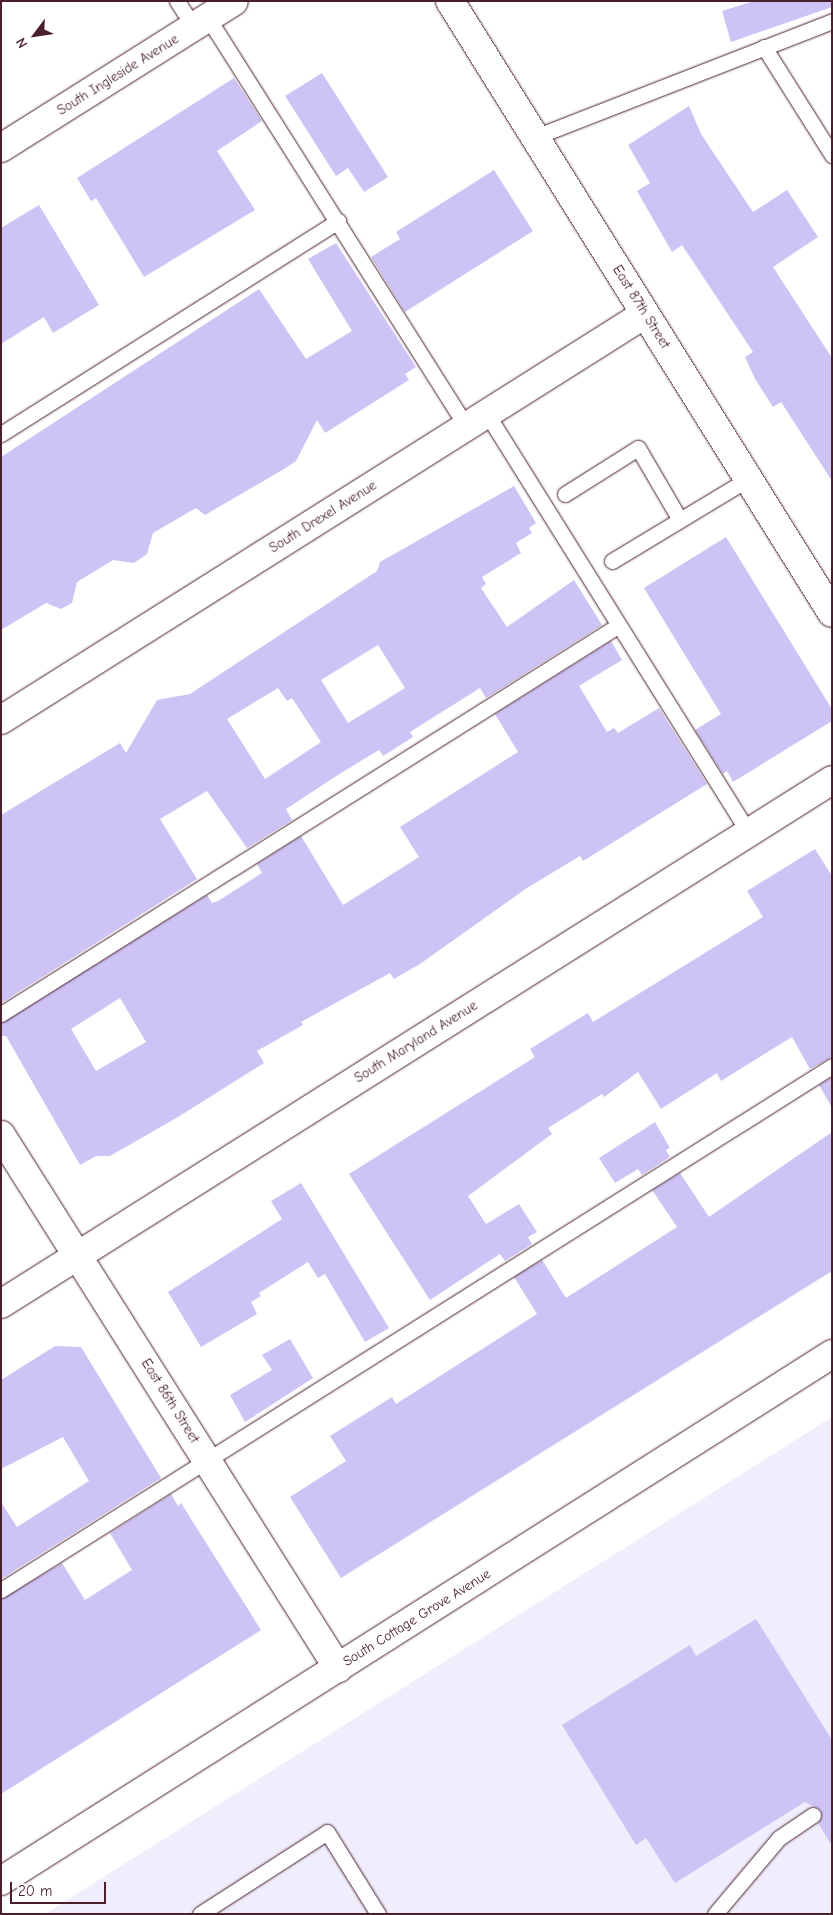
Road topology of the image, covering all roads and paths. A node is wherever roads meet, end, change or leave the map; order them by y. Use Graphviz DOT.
graph roads {
  1 [pos="177,1"];
  2 [pos="234,1"];
  3 [pos="450,1"];
  4 [pos="832,21"];
  5 [pos="201,22"];
  6 [pos="764,47"];
  7 [pos="535,137"];
  8 [pos="1,148"];
  9 [pos="832,155"];
  10 [pos="338,221"];
  11 [pos="645,314"];
  12 [pos="477,420"];
  13 [pos="1,434"];
  14 [pos="748,479"];
  15 [pos="565,494"];
  16 [pos="680,520"];
  17 [pos="612,561"];
  18 [pos="832,613"];
  19 [pos="619,625"];
  20 [pos="1,720"];
  21 [pos="831,783"];
  22 [pos="748,832"];
  23 [pos="1,1014"];
  24 [pos="832,1066"];
  25 [pos="1,1134"];
  26 [pos="77,1256"];
  27 [pos="1,1304"];
  28 [pos="832,1354"];
  29 [pos="207,1460"];
  30 [pos="1,1590"];
  31 [pos="338,1668"];
  32 [pos="813,1815"];
  33 [pos="1,1881"];
  34 [pos="200,1914"];
  35 [pos="378,1914"];
  36 [pos="715,1914"];
  1 -- 5 [label="lane"];
  2 -- 5 [label="street, South Ingleside Avenue"];
  3 -- 7 [label="street, East 87th Street"];
  4 -- 6 [label="lane"];
  5 -- 8 [label="street, South Ingleside Avenue"];
  5 -- 10 [label="lane"];
  6 -- 7 [label="lane"];
  6 -- 9 [label="lane"];
  7 -- 11 [label="street, East 87th Street"];
  10 -- 12 [label="lane"];
  10 -- 13 [label="lane"];
  11 -- 12 [label="street, South Drexel Avenue"];
  11 -- 14 [label="street, East 87th Street"];
  12 -- 19 [label="lane"];
  12 -- 20 [label="street, South Drexel Avenue"];
  14 -- 16 [label="lane"];
  14 -- 18 [label="street, East 87th Street"];
  15 -- 16 [label="lane"];
  16 -- 17 [label="lane"];
  19 -- 22 [label="lane"];
  19 -- 23 [label="lane"];
  21 -- 22 [label="street, South Maryland Avenue"];
  22 -- 26 [label="street, South Maryland Avenue"];
  24 -- 29 [label="lane"];
  25 -- 26 [label="street, East 86th Street"];
  26 -- 27 [label="street, South Maryland Avenue"];
  26 -- 29 [label="street, East 86th Street"];
  28 -- 31 [label="street, South Cottage Grove Avenue"];
  29 -- 30 [label="lane"];
  29 -- 31 [label="street, East 86th Street"];
  31 -- 33 [label="street, South Cottage Grove Avenue"];
  32 -- 36 [label="lane"];
  34 -- 35 [label="lane"];
}
